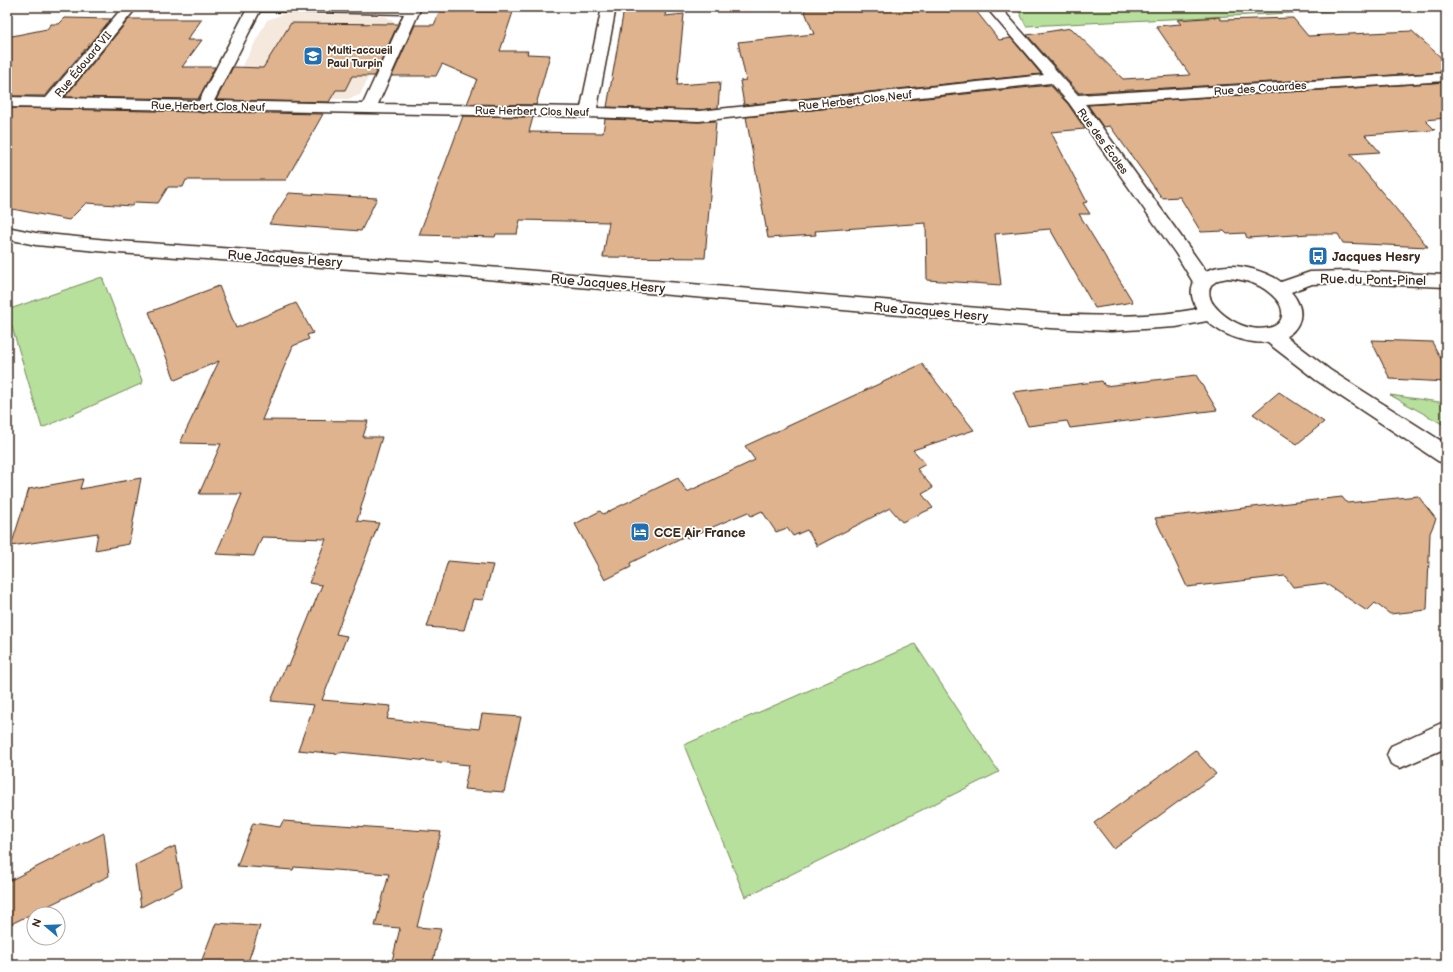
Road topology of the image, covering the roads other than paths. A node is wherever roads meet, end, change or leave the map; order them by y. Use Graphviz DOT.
graph roads {
  1 [pos="130,7"];
  2 [pos="255,7"];
  3 [pos="259,7"];
  4 [pos="610,7"];
  5 [pos="993,7"];
  6 [pos="1446,77"];
  7 [pos="1055,78"];
  8 [pos="1074,100"];
  9 [pos="7,102"];
  10 [pos="50,103"];
  11 [pos="203,107"];
  12 [pos="368,109"];
  13 [pos="588,112"];
  14 [pos="7,233"];
  15 [pos="1446,281"];
  16 [pos="1204,282"];
  17 [pos="1278,290"];
  18 [pos="1210,314"];
  19 [pos="1271,335"];
  20 [pos="1446,455"];
  21 [pos="1446,734"];
  22 [pos="1400,755"];
  1 -- 10 [label="street, Rue Édouard VII"];
  2 -- 11 [label="street"];
  3 -- 12 [label="street"];
  4 -- 13 [label="street"];
  5 -- 7 [label="street, Rue des Écoles"];
  6 -- 8 [label="street, Rue des Couardes"];
  7 -- 8 [label="street, Rue des Écoles"];
  7 -- 13 [label="street, Rue Herbert Clos Neuf"];
  8 -- 16 [label="street, Rue des Écoles"];
  9 -- 10 [label="street, Rue Herbert Clos Neuf"];
  10 -- 11 [label="street, Rue Herbert Clos Neuf"];
  11 -- 12 [label="street, Rue Herbert Clos Neuf"];
  12 -- 13 [label="street, Rue Herbert Clos Neuf"];
  14 -- 18 [label="street, Rue Jacques Hesry"];
  15 -- 17 [label="street, Rue du Pont-Pinel"];
  16 -- 17 [label="street"];
  16 -- 18 [label="street"];
  17 -- 19 [label="street"];
  18 -- 19 [label="street"];
  19 -- 20 [label="street"];
  21 -- 22 [label="street"];
}
